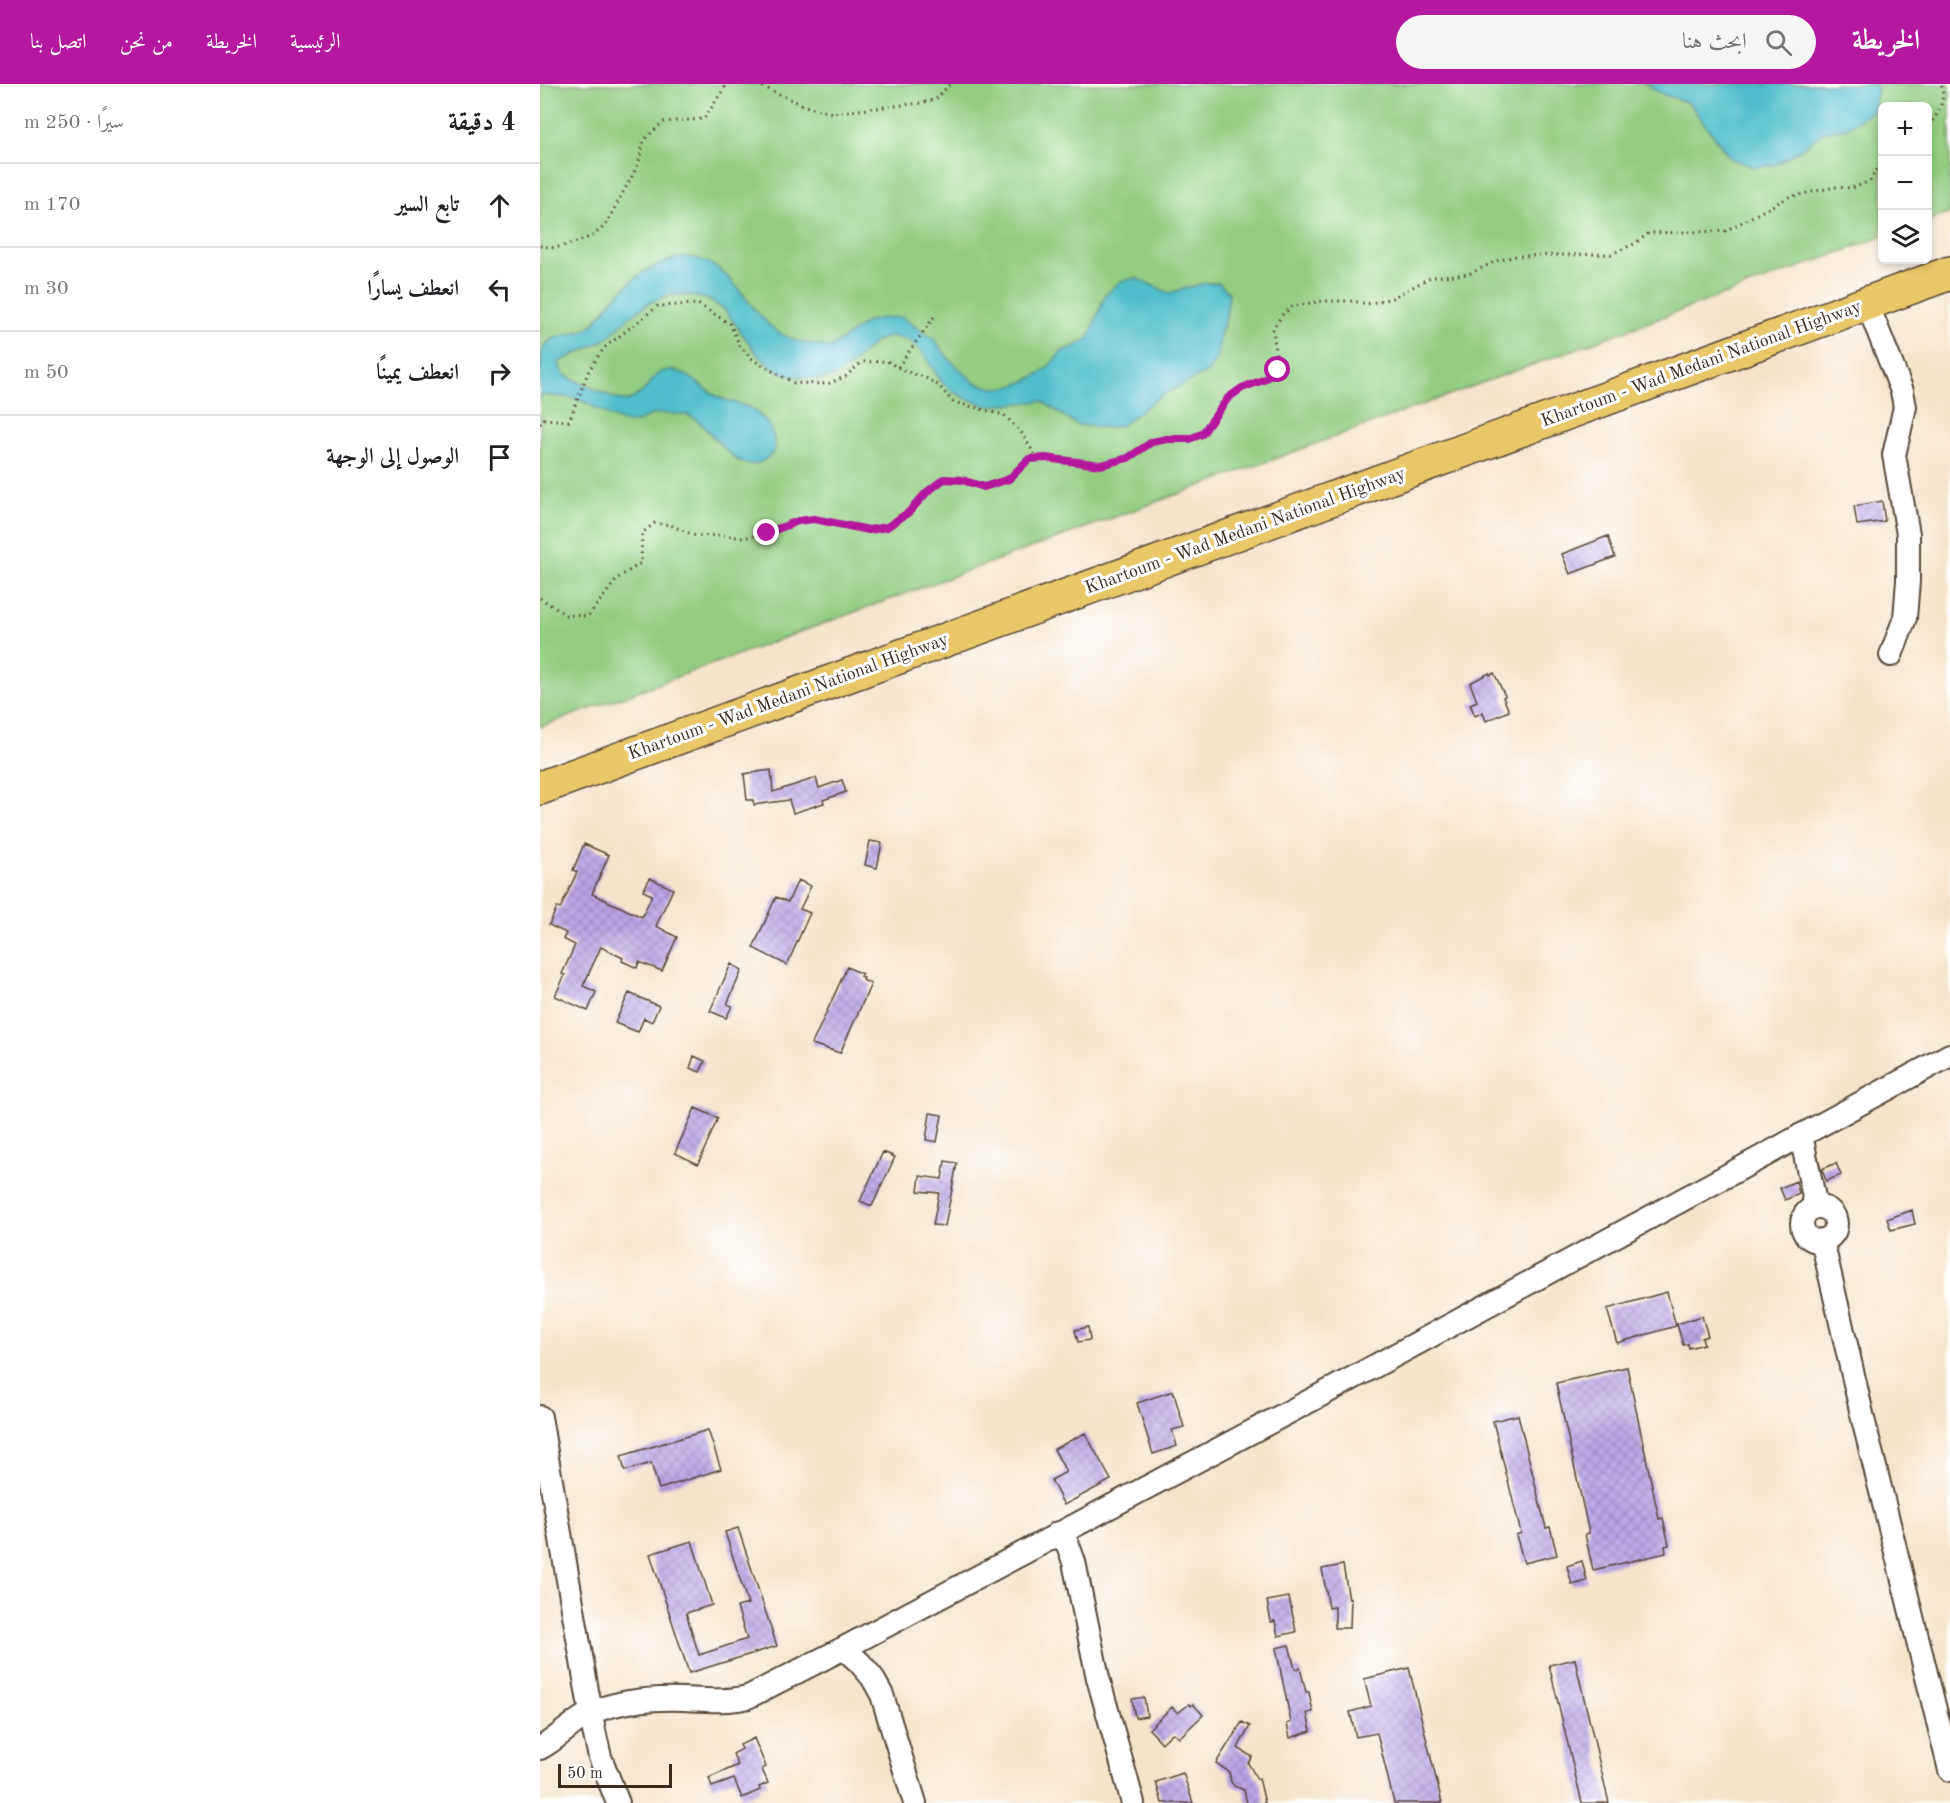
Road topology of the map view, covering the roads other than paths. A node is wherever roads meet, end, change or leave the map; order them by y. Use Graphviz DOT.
graph roads {
  1 [pos="1950,254"];
  2 [pos="1950,273"];
  3 [pos="1867,303"];
  4 [pos="1891,655"];
  5 [pos="540,765"];
  6 [pos="540,788"];
  7 [pos="1950,1055"];
  8 [pos="1801,1135"];
  9 [pos="540,1417"];
  10 [pos="1058,1533"];
  11 [pos="844,1648"];
  12 [pos="591,1712"];
  13 [pos="541,1748"];
  14 [pos="1950,1770"];
  15 [pos="618,1803"];
  16 [pos="915,1803"];
  17 [pos="1133,1803"];
  1 -- 5 [label="highway, Khartoum - Wad Medani National Highway"];
  2 -- 3 [label="highway, Khartoum - Wad Medani National Highway"];
  3 -- 4 [label="street"];
  3 -- 6 [label="highway, Khartoum - Wad Medani National Highway"];
  7 -- 8 [label="street"];
  8 -- 10 [label="street"];
  8 -- 14 [label="street"];
  9 -- 12 [label="street"];
  10 -- 11 [label="street"];
  10 -- 17 [label="street"];
  11 -- 12 [label="street"];
  11 -- 16 [label="street"];
  12 -- 13 [label="street"];
  12 -- 15 [label="street"];
}
